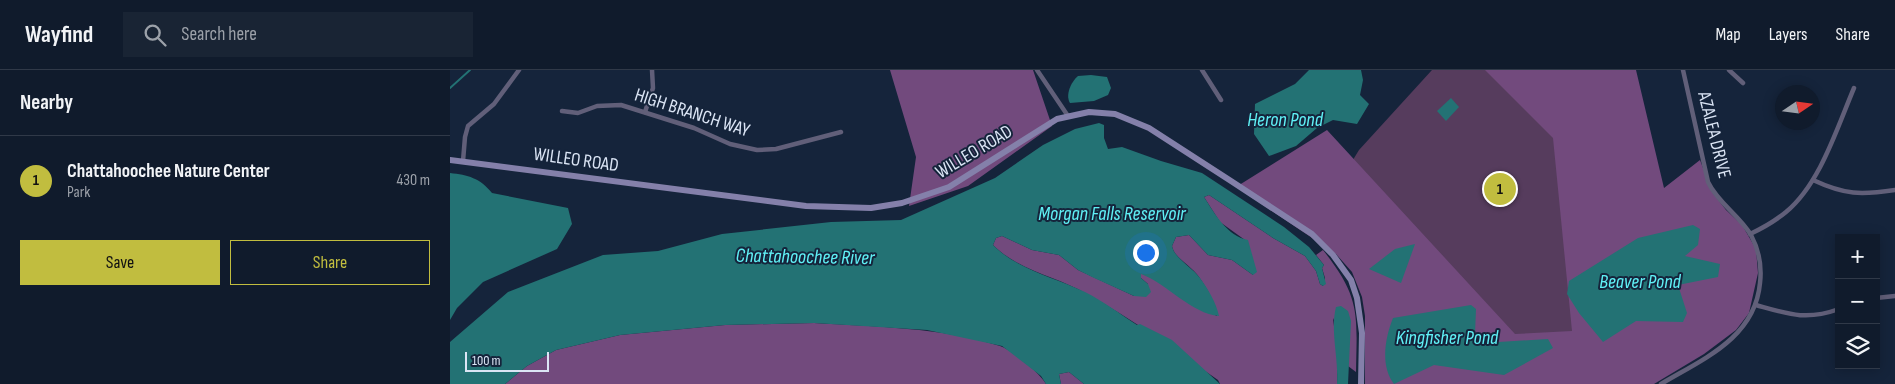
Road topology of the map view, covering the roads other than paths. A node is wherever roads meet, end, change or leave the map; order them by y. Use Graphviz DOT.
graph roads {
  1 [pos="519,70"];
  2 [pos="652,70"];
  3 [pos="1037,70"];
  4 [pos="1202,70"];
  5 [pos="1683,70"];
  6 [pos="1729,70"];
  7 [pos="1744,83"];
  8 [pos="1854,88"];
  9 [pos="1221,100"];
  10 [pos="562,111"];
  11 [pos="645,112"];
  12 [pos="1068,116"];
  13 [pos="841,132"];
  14 [pos="450,160"];
  15 [pos="463,161"];
  16 [pos="1813,180"];
  17 [pos="1895,190"];
  18 [pos="1750,234"];
  19 [pos="1895,296"];
  20 [pos="1880,298"];
  21 [pos="1756,305"];
  22 [pos="1835,310"];
  23 [pos="1360,384"];
  24 [pos="1661,384"];
  1 -- 15 [label="street"];
  2 -- 11 [label="street"];
  3 -- 12 [label="street"];
  4 -- 9 [label="street"];
  5 -- 18 [label="street, AZALEA DRIVE"];
  6 -- 7 [label="street"];
  8 -- 16 [label="street"];
  10 -- 11 [label="street, HIGH BRANCH WAY"];
  11 -- 13 [label="street, HIGH BRANCH WAY"];
  12 -- 15 [label="street, WILLEO ROAD"];
  12 -- 23 [label="street, WILLEO ROAD"];
  14 -- 15 [label="street, WILLEO ROAD"];
  16 -- 17 [label="street"];
  16 -- 18 [label="street"];
  18 -- 21 [label="street, AZALEA DRIVE"];
  19 -- 20 [label="street"];
  21 -- 22 [label="street"];
  21 -- 24 [label="street, AZALEA DRIVE"];
}
